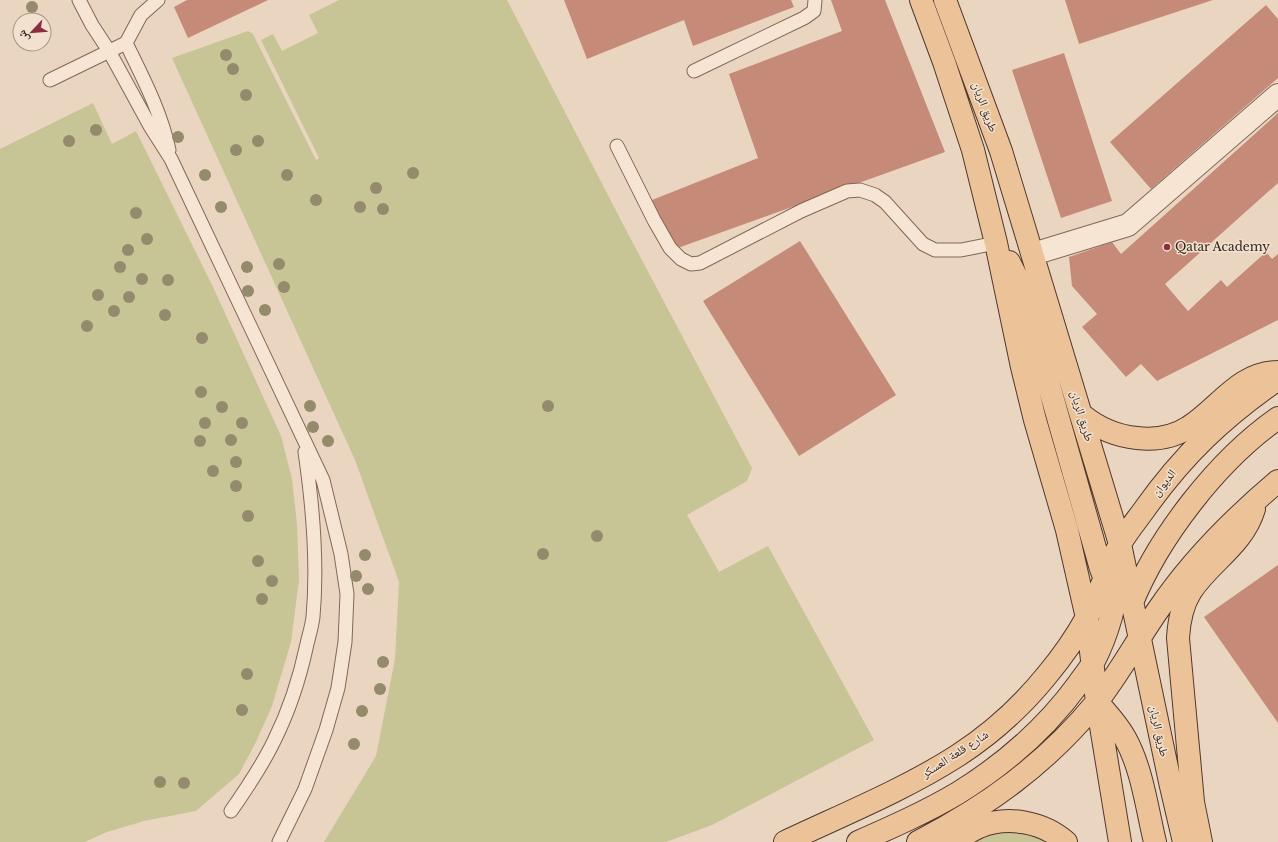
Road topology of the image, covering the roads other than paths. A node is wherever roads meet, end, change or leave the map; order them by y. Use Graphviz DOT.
graph roads {
  1 [pos="79,0"];
  2 [pos="158,0"];
  3 [pos="815,0"];
  4 [pos="945,0"];
  5 [pos="923,5"];
  6 [pos="126,43"];
  7 [pos="109,51"];
  8 [pos="694,71"];
  9 [pos="50,80"];
  10 [pos="1278,95"];
  11 [pos="617,146"];
  12 [pos="171,159"];
  13 [pos="996,243"];
  14 [pos="1033,254"];
  15 [pos="1278,372"];
  16 [pos="1278,379"];
  17 [pos="1082,415"];
  18 [pos="1278,418"];
  19 [pos="302,438"];
  20 [pos="1278,481"];
  21 [pos="1256,500"];
  22 [pos="1120,544"];
  23 [pos="1105,579"];
  24 [pos="1124,606"];
  25 [pos="1087,618"];
  26 [pos="1140,638"];
  27 [pos="1092,664"];
  28 [pos="1070,695"];
  29 [pos="1028,696"];
  30 [pos="1096,702"];
  31 [pos="231,810"];
  32 [pos="279,842"];
  33 [pos="785,842"];
  34 [pos="858,842"];
  35 [pos="918,842"];
  36 [pos="952,842"];
  37 [pos="1066,842"];
  38 [pos="1120,842"];
  39 [pos="1155,842"];
  40 [pos="1184,842"];
  41 [pos="1201,842"];
  1 -- 7 [label="lane"];
  2 -- 6 [label="lane"];
  3 -- 8 [label="lane"];
  4 -- 5 [label="street"];
  4 -- 14 [label="main road, طريق الريان"];
  5 -- 13 [label="main road, طريق الريان"];
  6 -- 7 [label="lane"];
  6 -- 12 [label="lane"];
  7 -- 9 [label="lane"];
  7 -- 12 [label="lane"];
  10 -- 14 [label="street"];
  11 -- 13 [label="lane"];
  12 -- 19 [label="lane"];
  13 -- 23 [label="main road"];
  13 -- 25 [label="main road, طريق الريان"];
  14 -- 17 [label="main road, طريق الريان"];
  15 -- 17 [label="main road"];
  16 -- 22 [label="main road, الديوان"];
  17 -- 22 [label="main road, طريق الريان"];
  18 -- 24 [label="main road"];
  19 -- 31 [label="lane"];
  19 -- 32 [label="lane"];
  20 -- 21 [label="main road"];
  21 -- 26 [label="main road"];
  21 -- 41 [label="main road"];
  22 -- 23 [label="main road, الديوان"];
  22 -- 24 [label="main road, طريق الريان"];
  23 -- 24 [label="main road"];
  23 -- 25 [label="main road, الديوان"];
  24 -- 26 [label="main road, طريق الريان"];
  24 -- 27 [label="main road"];
  24 -- 30 [label="main road"];
  25 -- 27 [label="main road, طريق الريان"];
  25 -- 29 [label="main road, شارع قلعة العسكر"];
  26 -- 30 [label="main road"];
  26 -- 40 [label="main road, طريق الريان"];
  27 -- 28 [label="main road"];
  27 -- 30 [label="main road, طريق الريان"];
  28 -- 29 [label="main road"];
  28 -- 30 [label="main road"];
  28 -- 34 [label="main road"];
  29 -- 33 [label="main road, شارع قلعة العسكر"];
  30 -- 35 [label="main road"];
  30 -- 38 [label="main road, طريق الريان"];
  30 -- 39 [label="main road"];
  36 -- 37 [label="main road"];
}
